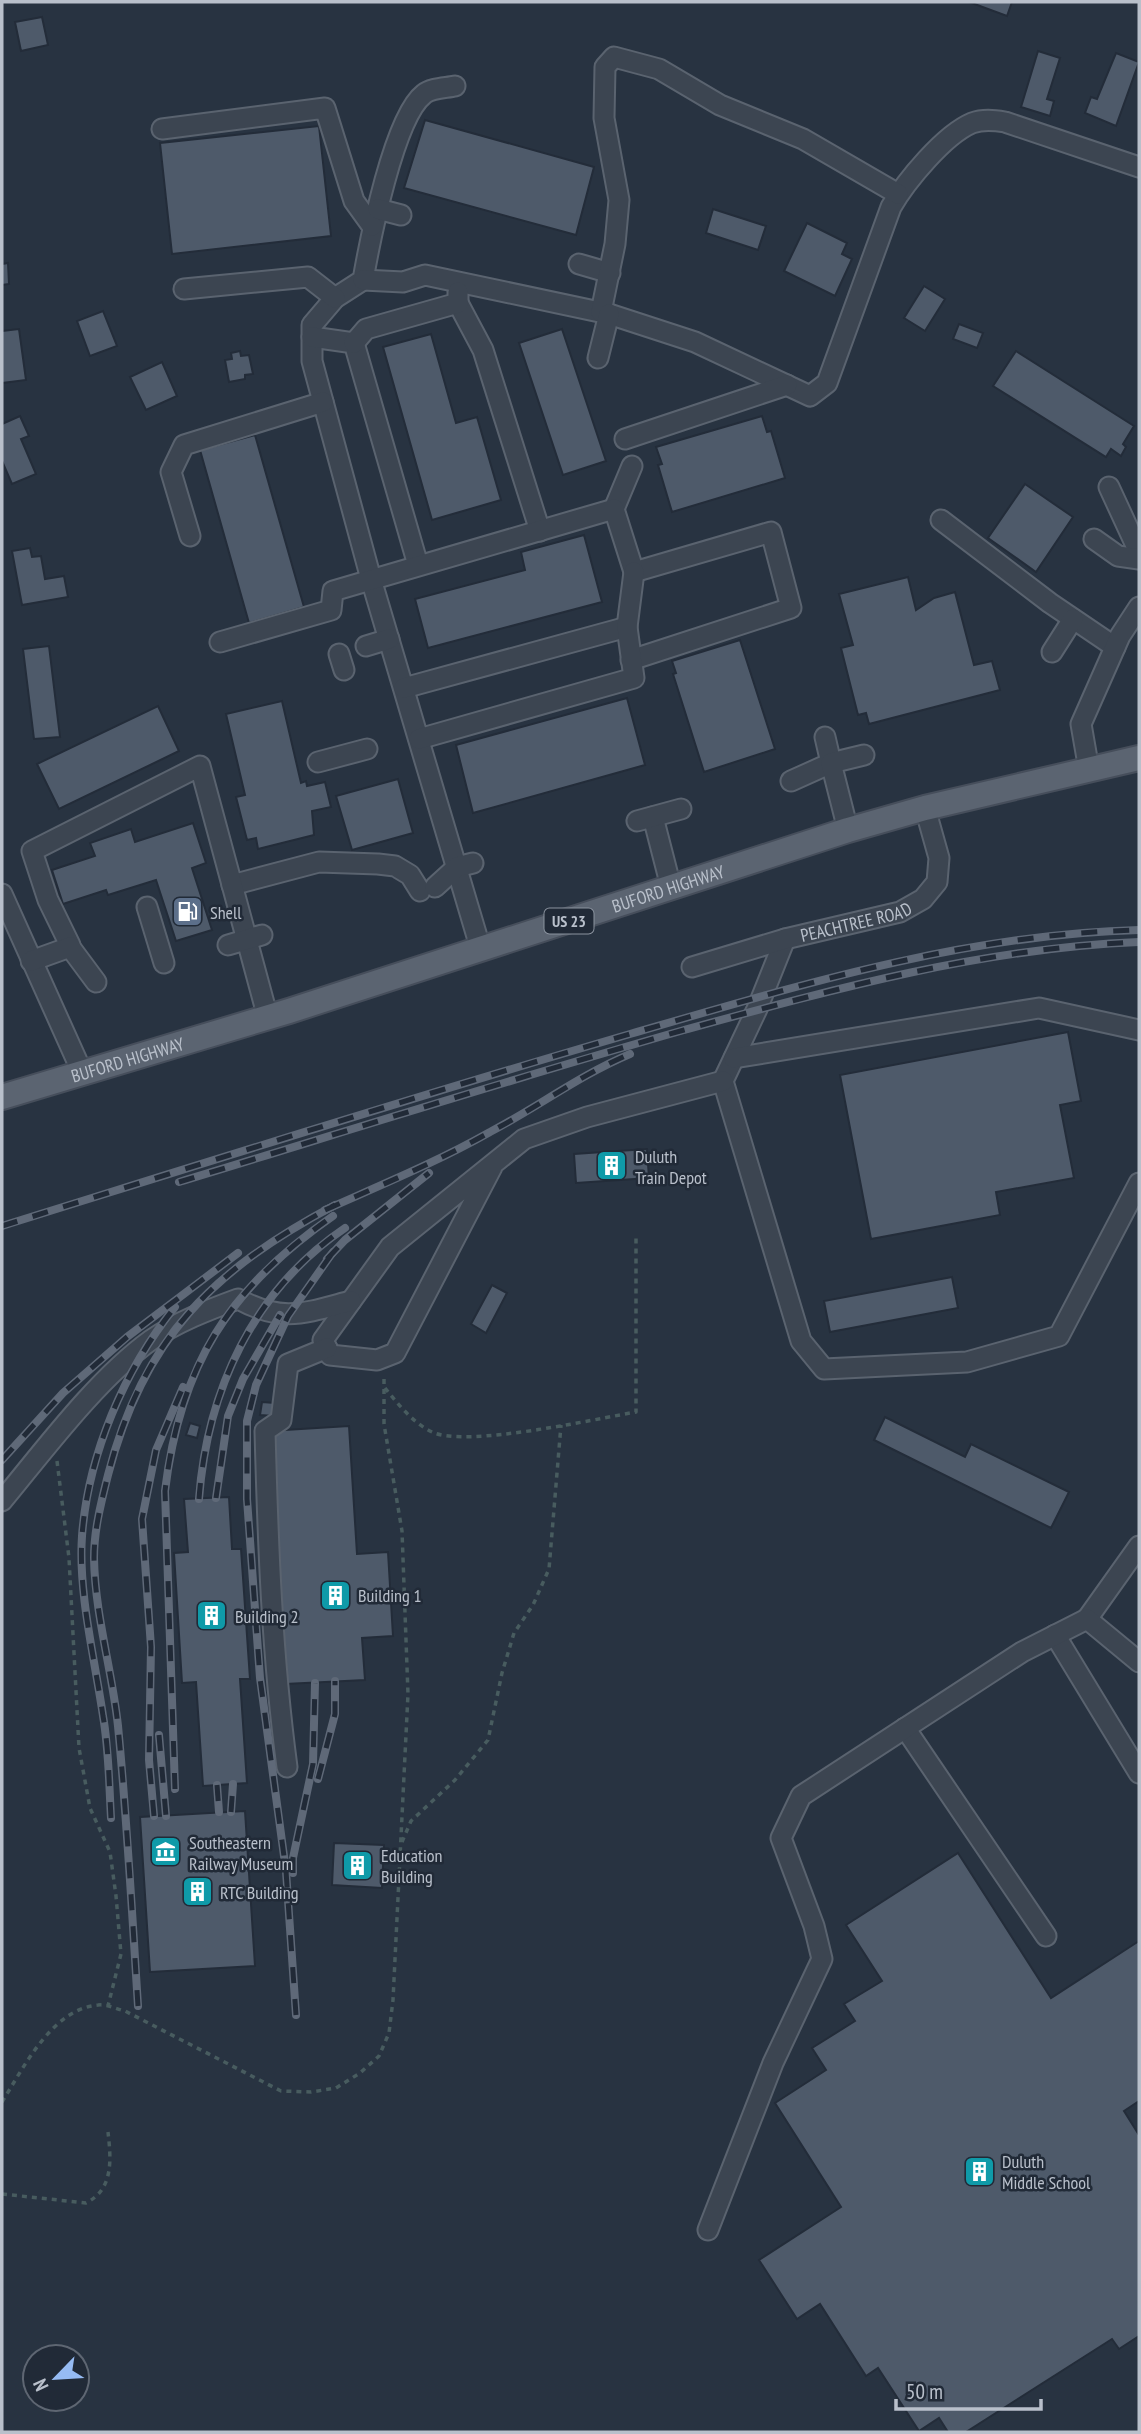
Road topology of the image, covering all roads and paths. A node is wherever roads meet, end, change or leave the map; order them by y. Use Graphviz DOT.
graph roads {
  1 [pos="455,86"];
  2 [pos="162,129"];
  3 [pos="1139,167"];
  4 [pos="898,194"];
  5 [pos="401,215"];
  6 [pos="375,217"];
  7 [pos="579,264"];
  8 [pos="610,273"];
  9 [pos="363,280"];
  10 [pos="458,281"];
  11 [pos="184,289"];
  12 [pos="335,298"];
  13 [pos="457,303"];
  14 [pos="605,313"];
  15 [pos="312,337"];
  16 [pos="354,343"];
  17 [pos="598,358"];
  18 [pos="786,385"];
  19 [pos="323,402"];
  20 [pos="625,439"];
  21 [pos="632,466"];
  22 [pos="1109,487"];
  23 [pos="614,509"];
  24 [pos="941,520"];
  25 [pos="540,531"];
  26 [pos="190,536"];
  27 [pos="1094,539"];
  28 [pos="1139,552"];
  29 [pos="1139,559"];
  30 [pos="418,565"];
  31 [pos="634,572"];
  32 [pos="371,579"];
  33 [pos="1139,607"];
  34 [pos="1073,619"];
  35 [pos="627,627"];
  36 [pos="389,639"];
  37 [pos="219,642"];
  38 [pos="366,646"];
  39 [pos="1115,647"];
  40 [pos="1052,652"];
  41 [pos="631,660"];
  42 [pos="404,688"];
  43 [pos="825,737"];
  44 [pos="419,740"];
  45 [pos="367,749"];
  46 [pos="864,755"];
  47 [pos="1139,758"];
  48 [pos="318,762"];
  49 [pos="831,763"];
  50 [pos="1088,770"];
  51 [pos="791,781"];
  52 [pos="925,808"];
  53 [pos="681,809"];
  54 [pos="848,830"];
  55 [pos="465,865"];
  56 [pos="232,886"];
  57 [pos="671,887"];
  58 [pos="2,895"];
  59 [pos="147,907"];
  60 [pos="80,927"];
  61 [pos="785,939"];
  62 [pos="70,946"];
  63 [pos="481,950"];
  64 [pos="31,961"];
  65 [pos="164,963"];
  66 [pos="692,967"];
  67 [pos="96,982"];
  68 [pos="268,1017"];
  69 [pos="1139,1030"];
  70 [pos="734,1058"];
  71 [pos="82,1072"];
  72 [pos="723,1082"];
  73 [pos="2,1097"];
  74 [pos="492,1167"];
  75 [pos="1139,1183"];
  76 [pos="636,1236"];
  77 [pos="351,1301"];
  78 [pos="327,1348"];
  79 [pos="384,1357"];
  80 [pos="384,1386"];
  81 [pos="561,1425"];
  82 [pos="55,1438"];
  83 [pos="2,1501"];
  84 [pos="1139,1546"];
  85 [pos="1087,1619"];
  86 [pos="1055,1635"];
  87 [pos="1139,1662"];
  88 [pos="905,1728"];
  89 [pos="288,1767"];
  90 [pos="1139,1773"];
  91 [pos="400,1848"];
  92 [pos="1046,1936"];
  93 [pos="108,2006"];
  94 [pos="2,2102"];
  95 [pos="108,2132"];
  96 [pos="2,2194"];
  97 [pos="708,2230"];
  1 -- 6 [label="street"];
  2 -- 6 [label="street"];
  3 -- 4 [label="street"];
  4 -- 8 [label="street"];
  4 -- 18 [label="street"];
  5 -- 6 [label="street"];
  6 -- 9 [label="street"];
  7 -- 8 [label="street"];
  8 -- 14 [label="street"];
  9 -- 10 [label="street"];
  9 -- 12 [label="street"];
  10 -- 13 [label="street"];
  10 -- 14 [label="street"];
  11 -- 12 [label="street"];
  12 -- 15 [label="street"];
  13 -- 16 [label="street"];
  13 -- 25 [label="street"];
  14 -- 17 [label="street"];
  14 -- 18 [label="street"];
  15 -- 16 [label="street"];
  15 -- 19 [label="street"];
  16 -- 30 [label="street"];
  18 -- 20 [label="street"];
  19 -- 26 [label="street"];
  19 -- 32 [label="street"];
  21 -- 23 [label="street"];
  22 -- 28 [label="street"];
  23 -- 25 [label="street"];
  23 -- 31 [label="street"];
  24 -- 34 [label="street"];
  25 -- 30 [label="street"];
  27 -- 29 [label="street"];
  30 -- 32 [label="street"];
  31 -- 35 [label="street"];
  31 -- 41 [label="street"];
  32 -- 36 [label="street"];
  32 -- 37 [label="street"];
  33 -- 39 [label="street"];
  34 -- 39 [label="street"];
  34 -- 40 [label="street"];
  35 -- 41 [label="street"];
  35 -- 42 [label="street"];
  36 -- 38 [label="street"];
  36 -- 42 [label="street"];
  39 -- 50 [label="street"];
  41 -- 44 [label="street"];
  42 -- 44 [label="street"];
  43 -- 49 [label="street"];
  44 -- 55 [label="street"];
  45 -- 48 [label="street"];
  46 -- 49 [label="street"];
  47 -- 50 [label="main road, BUFORD HIGHWAY / US 23"];
  49 -- 51 [label="street"];
  49 -- 54 [label="street"];
  50 -- 52 [label="main road, BUFORD HIGHWAY / US 23"];
  52 -- 54 [label="main road, BUFORD HIGHWAY / US 23"];
  52 -- 61 [label="street, PEACHTREE ROAD"];
  53 -- 57 [label="street"];
  54 -- 57 [label="main road, BUFORD HIGHWAY / US 23"];
  55 -- 56 [label="street"];
  55 -- 63 [label="street"];
  56 -- 62 [label="street"];
  56 -- 68 [label="street"];
  57 -- 63 [label="main road, BUFORD HIGHWAY / US 23"];
  58 -- 64 [label="street"];
  59 -- 65 [label="street"];
  60 -- 62 [label="street"];
  61 -- 66 [label="street, PEACHTREE ROAD"];
  61 -- 70 [label="street"];
  62 -- 64 [label="street"];
  62 -- 67 [label="street"];
  63 -- 68 [label="main road, BUFORD HIGHWAY / US 23"];
  64 -- 71 [label="street"];
  68 -- 71 [label="main road, BUFORD HIGHWAY / US 23"];
  69 -- 70 [label="street"];
  70 -- 72 [label="street"];
  71 -- 73 [label="main road, BUFORD HIGHWAY / US 23"];
  72 -- 74 [label="street"];
  72 -- 75 [label="street"];
  74 -- 77 [label="street"];
  74 -- 79 [label="street"];
  76 -- 81 [label="path"];
  77 -- 78 [label="street"];
  77 -- 82 [label="street"];
  78 -- 79 [label="street"];
  78 -- 89 [label="street"];
  79 -- 80 [label="path"];
  80 -- 81 [label="path"];
  80 -- 91 [label="path"];
  81 -- 91 [label="path"];
  82 -- 83 [label="street"];
  82 -- 93 [label="path"];
  84 -- 85 [label="street"];
  85 -- 86 [label="street"];
  85 -- 87 [label="street"];
  86 -- 88 [label="street"];
  86 -- 90 [label="street"];
  88 -- 92 [label="street"];
  88 -- 97 [label="street"];
  91 -- 93 [label="path"];
  93 -- 94 [label="path"];
  95 -- 96 [label="path"];
}
